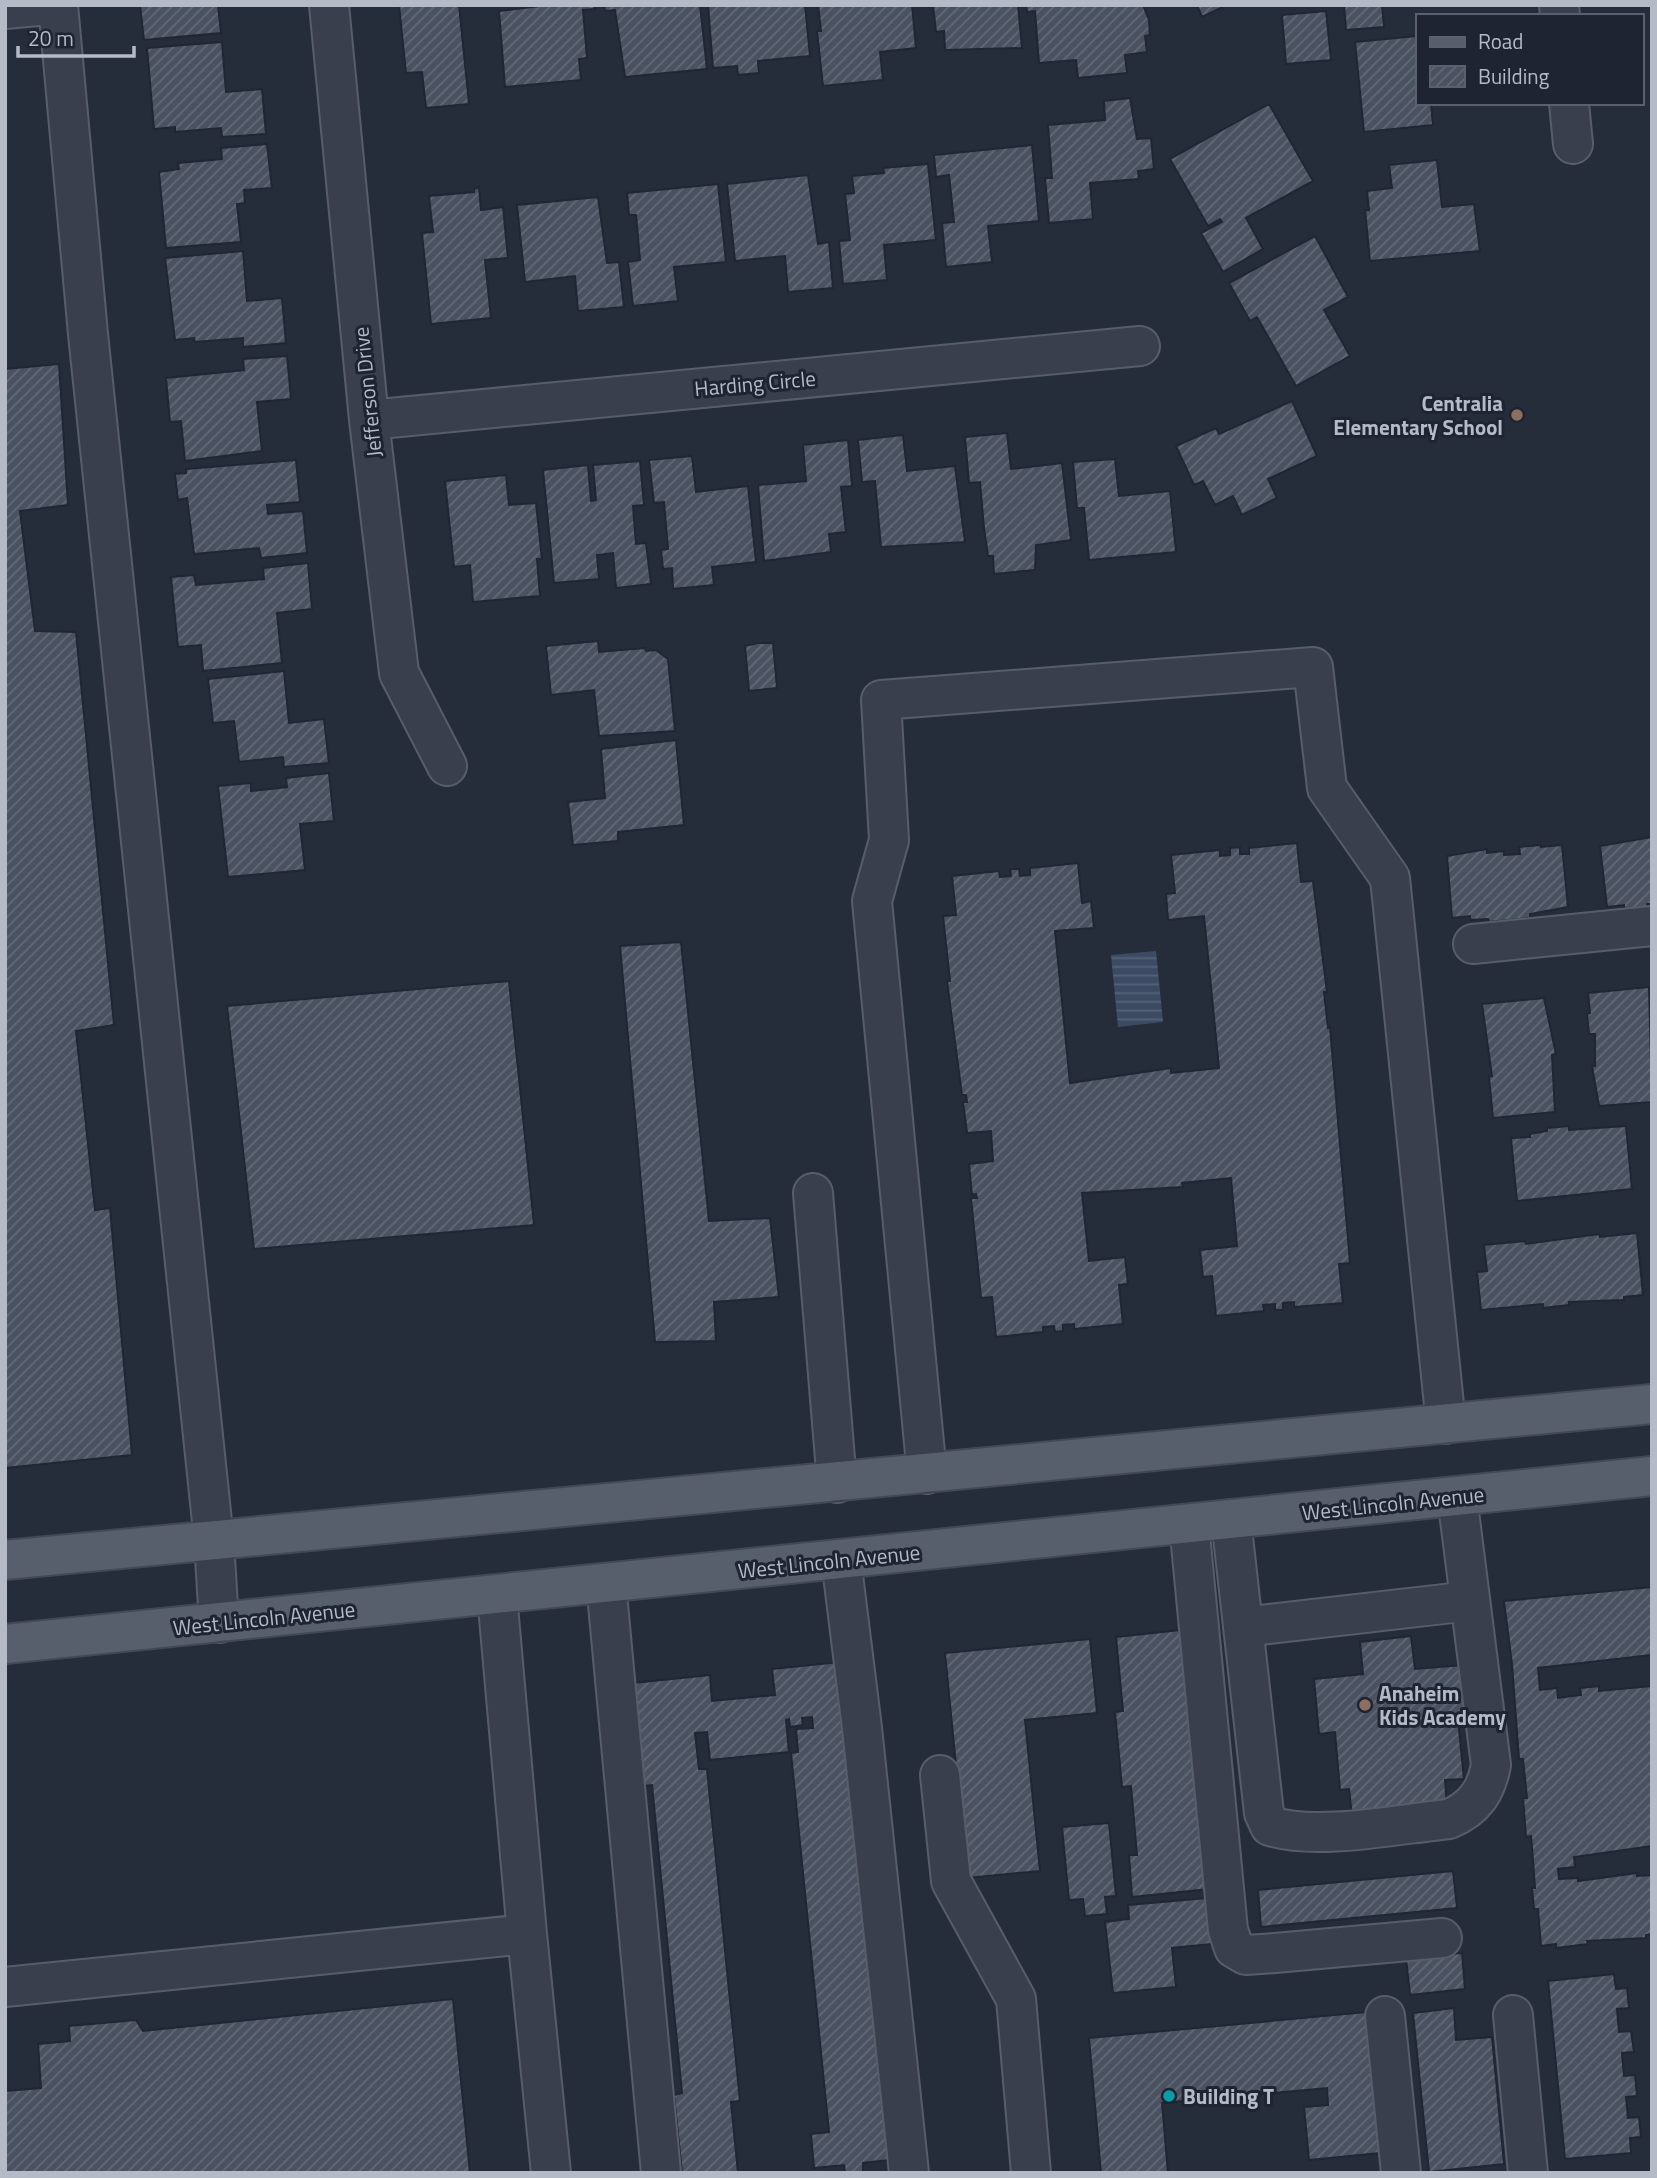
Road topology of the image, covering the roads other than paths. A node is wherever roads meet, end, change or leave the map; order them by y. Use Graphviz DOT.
graph roads {
  1 [pos="48,5"];
  2 [pos="58,5"];
  3 [pos="329,5"];
  4 [pos="5,9"];
  5 [pos="1569,105"];
  6 [pos="1573,144"];
  7 [pos="1140,346"];
  8 [pos="369,419"];
  9 [pos="447,766"];
  10 [pos="1652,926"];
  11 [pos="1474,944"];
  12 [pos="813,1193"];
  13 [pos="1652,1404"];
  14 [pos="1446,1424"];
  15 [pos="928,1474"];
  16 [pos="1652,1476"];
  17 [pos="837,1483"];
  18 [pos="1457,1496"];
  19 [pos="1231,1520"];
  20 [pos="1189,1524"];
  21 [pos="214,1541"];
  22 [pos="841,1559"];
  23 [pos="5,1560"];
  24 [pos="606,1583"];
  25 [pos="497,1595"];
  26 [pos="1470,1601"];
  27 [pos="219,1623"];
  28 [pos="1243,1627"];
  29 [pos="5,1644"];
  30 [pos="940,1775"];
  31 [pos="527,1934"];
  32 [pos="1442,1938"];
  33 [pos="5,1987"];
  34 [pos="1513,2015"];
  35 [pos="1385,2016"];
  36 [pos="551,2173"];
  37 [pos="661,2173"];
  38 [pos="909,2173"];
  39 [pos="1031,2173"];
  40 [pos="1401,2173"];
  41 [pos="1528,2173"];
  1 -- 4 [label="street"];
  2 -- 21 [label="street"];
  3 -- 8 [label="street, Jefferson Drive"];
  5 -- 6 [label="street"];
  7 -- 8 [label="street, Harding Circle"];
  8 -- 9 [label="street, Jefferson Drive"];
  10 -- 11 [label="street"];
  12 -- 17 [label="street"];
  13 -- 14 [label="main road"];
  14 -- 15 [label="main road"];
  14 -- 15 [label="street"];
  15 -- 17 [label="main road"];
  16 -- 18 [label="main road, West Lincoln Avenue"];
  17 -- 21 [label="main road"];
  18 -- 19 [label="main road, West Lincoln Avenue"];
  18 -- 26 [label="street"];
  19 -- 20 [label="main road, West Lincoln Avenue"];
  19 -- 28 [label="street"];
  20 -- 22 [label="main road, West Lincoln Avenue"];
  20 -- 32 [label="street"];
  21 -- 23 [label="main road"];
  21 -- 27 [label="street"];
  22 -- 24 [label="main road, West Lincoln Avenue"];
  22 -- 38 [label="street"];
  24 -- 25 [label="main road, West Lincoln Avenue"];
  24 -- 37 [label="street"];
  25 -- 27 [label="main road, West Lincoln Avenue"];
  25 -- 31 [label="street"];
  26 -- 28 [label="street"];
  26 -- 28 [label="street"];
  27 -- 29 [label="main road, West Lincoln Avenue"];
  30 -- 39 [label="street"];
  31 -- 33 [label="street"];
  31 -- 36 [label="street"];
  34 -- 41 [label="street"];
  35 -- 40 [label="street"];
}
